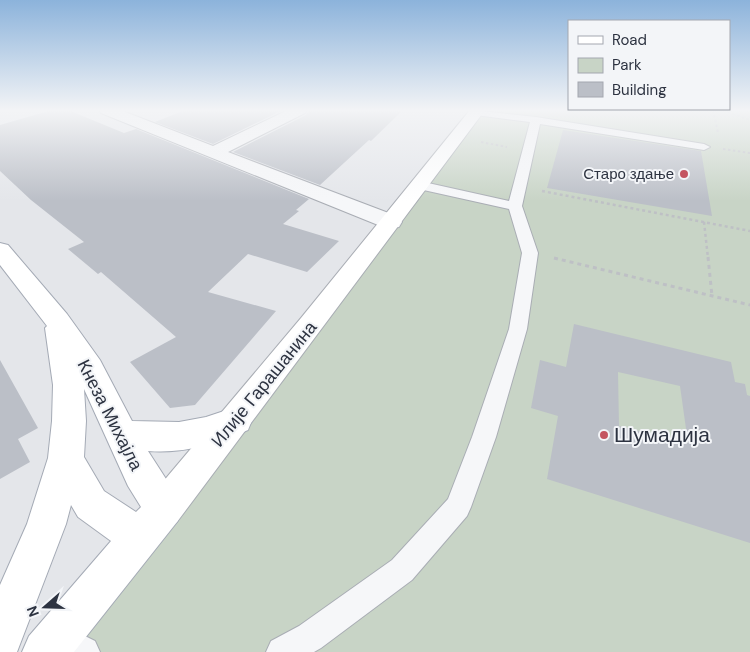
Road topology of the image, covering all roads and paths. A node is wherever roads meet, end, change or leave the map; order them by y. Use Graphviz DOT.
graph roads {
  1 [pos="184,140"];
  2 [pos="238,140"];
  3 [pos="454,140"];
  4 [pos="531,140"];
  5 [pos="663,140"];
  6 [pos="704,147"];
  7 [pos="214,152"];
  8 [pos="419,185"];
  9 [pos="517,197"];
  10 [pos="392,222"];
  11 [pos="704,222"];
  12 [pos="750,231"];
  13 [pos="0,250"];
  14 [pos="530,253"];
  15 [pos="712,296"];
  16 [pos="750,305"];
  17 [pos="57,320"];
  18 [pos="236,420"];
  19 [pos="120,434"];
  20 [pos="66,458"];
  21 [pos="152,523"];
  22 [pos="0,639"];
  23 [pos="62,647"];
  24 [pos="282,652"];
  1 -- 7 [label="street"];
  2 -- 7 [label="street"];
  3 -- 8 [label="main road, Илије Гарашанина"];
  4 -- 9 [label="lane"];
  5 -- 6 [label="lane"];
  7 -- 10 [label="street"];
  8 -- 9 [label="lane"];
  8 -- 10 [label="main road, Илије Гарашанина"];
  9 -- 11 [label="path"];
  9 -- 14 [label="lane"];
  10 -- 18 [label="main road, Илије Гарашанина"];
  11 -- 12 [label="path"];
  11 -- 15 [label="path"];
  13 -- 17 [label="main road, Кнеза Михајла"];
  14 -- 15 [label="path"];
  14 -- 24 [label="lane"];
  15 -- 16 [label="path"];
  17 -- 19 [label="main road, Кнеза Михајла"];
  17 -- 20 [label="main road, Кнеза Михајла"];
  18 -- 19 [label="main road"];
  18 -- 21 [label="main road, Илије Гарашанина"];
  19 -- 21 [label="main road, Кнеза Михајла"];
  20 -- 21 [label="main road"];
  20 -- 22 [label="main road, Кнеза Михајла"];
  21 -- 23 [label="main road, Илије Гарашанина"];
}
